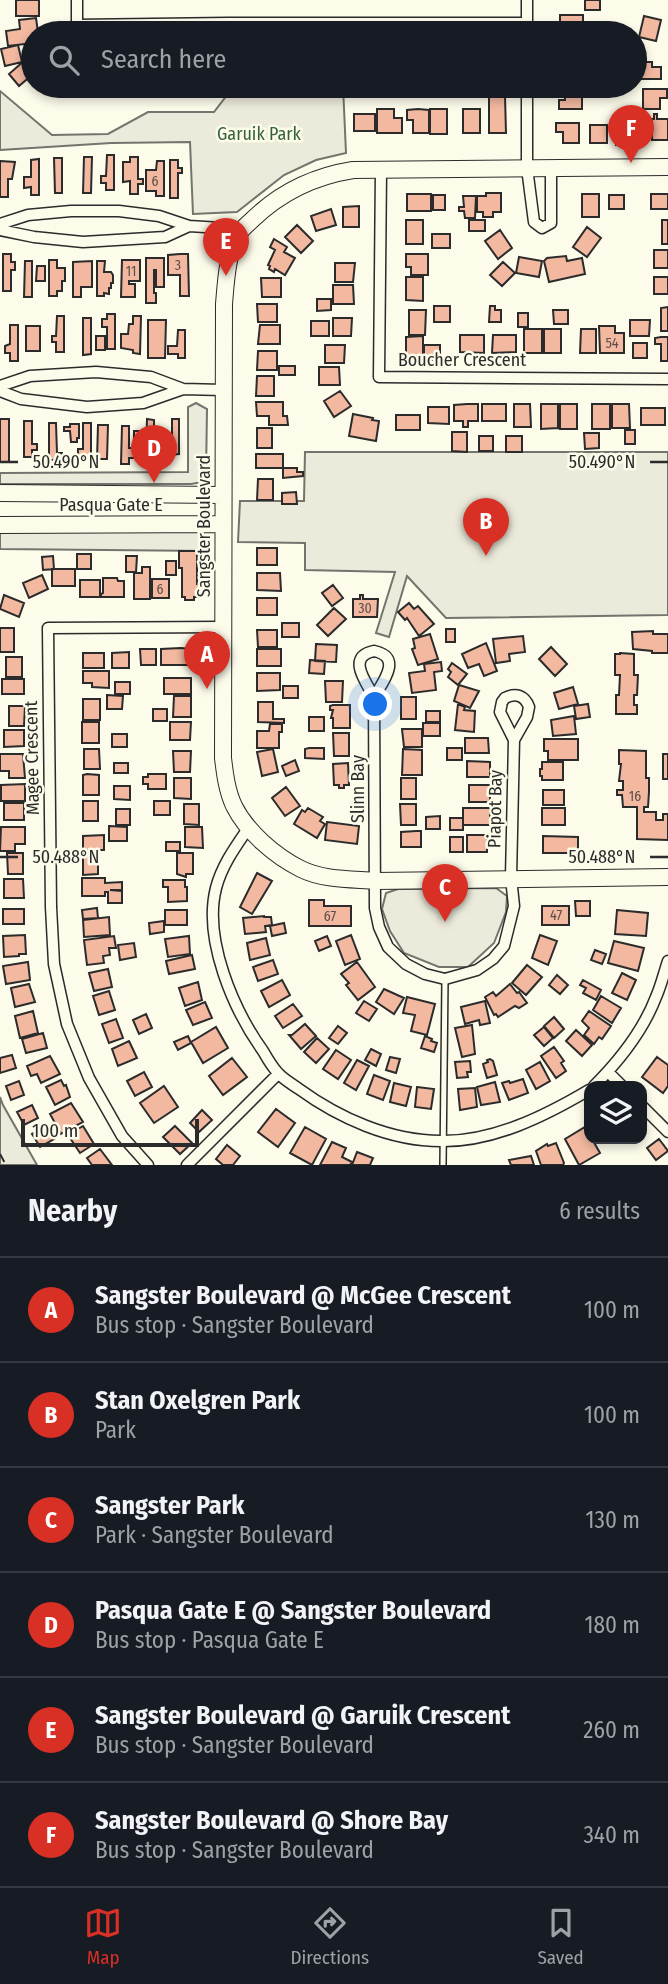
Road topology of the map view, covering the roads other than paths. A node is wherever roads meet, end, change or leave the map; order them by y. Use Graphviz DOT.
graph roads {
  1 [pos="76,0"];
  2 [pos="527,0"];
  3 [pos="77,21"];
  4 [pos="527,21"];
  5 [pos="527,98"];
  6 [pos="668,167"];
  7 [pos="527,168"];
  8 [pos="551,168"];
  9 [pos="381,170"];
  10 [pos="0,224"];
  11 [pos="189,226"];
  12 [pos="0,230"];
  13 [pos="239,234"];
  14 [pos="668,379"];
  15 [pos="0,388"];
  16 [pos="183,389"];
  17 [pos="223,390"];
  18 [pos="0,493"];
  19 [pos="223,495"];
  20 [pos="223,524"];
  21 [pos="0,525"];
  22 [pos="223,627"];
  23 [pos="374,697"];
  24 [pos="514,740"];
  25 [pos="249,827"];
  26 [pos="668,877"];
  27 [pos="512,878"];
  28 [pos="376,881"];
  29 [pos="668,961"];
  30 [pos="445,979"];
  31 [pos="608,1072"];
  32 [pos="278,1074"];
  33 [pos="599,1081"];
  34 [pos="617,1081"];
  35 [pos="584,1093"];
  36 [pos="647,1111"];
  37 [pos="668,1132"];
  38 [pos="443,1142"];
  39 [pos="148,1165"];
  40 [pos="187,1165"];
  41 [pos="443,1165"];
  1 -- 3 [label="street"];
  2 -- 4 [label="street"];
  5 -- 7 [label="street"];
  6 -- 8 [label="street, Sangster Boulevard"];
  7 -- 8 [label="street, Sangster Boulevard"];
  7 -- 8 [label="street"];
  7 -- 9 [label="street, Sangster Boulevard"];
  9 -- 13 [label="street, Sangster Boulevard"];
  9 -- 14 [label="street, Boucher Crescent"];
  10 -- 11 [label="street"];
  11 -- 12 [label="street"];
  11 -- 13 [label="street"];
  13 -- 17 [label="street, Sangster Boulevard"];
  15 -- 16 [label="street"];
  15 -- 16 [label="street"];
  16 -- 17 [label="street"];
  17 -- 19 [label="street, Sangster Boulevard"];
  18 -- 19 [label="street, Pasqua Gate E"];
  19 -- 20 [label="street, Sangster Boulevard"];
  20 -- 21 [label="street, Pasqua Gate E"];
  20 -- 22 [label="street, Sangster Boulevard"];
  22 -- 25 [label="street, Sangster Boulevard"];
  22 -- 39 [label="street, Magee Crescent"];
  23 -- 28 [label="street, Slinn Bay"];
  24 -- 27 [label="street, Piapot Bay"];
  25 -- 28 [label="street, Sangster Boulevard"];
  25 -- 32 [label="street"];
  26 -- 27 [label="street, Sangster Boulevard"];
  27 -- 28 [label="street, Sangster Boulevard"];
  27 -- 30 [label="street, Piapot Bay"];
  28 -- 30 [label="street, Slinn Bay"];
  29 -- 31 [label="street"];
  30 -- 38 [label="lane"];
  31 -- 33 [label="street"];
  31 -- 34 [label="street"];
  32 -- 38 [label="street"];
  32 -- 40 [label="street"];
  35 -- 38 [label="street"];
  36 -- 37 [label="street"];
  38 -- 41 [label="lane"];
}
